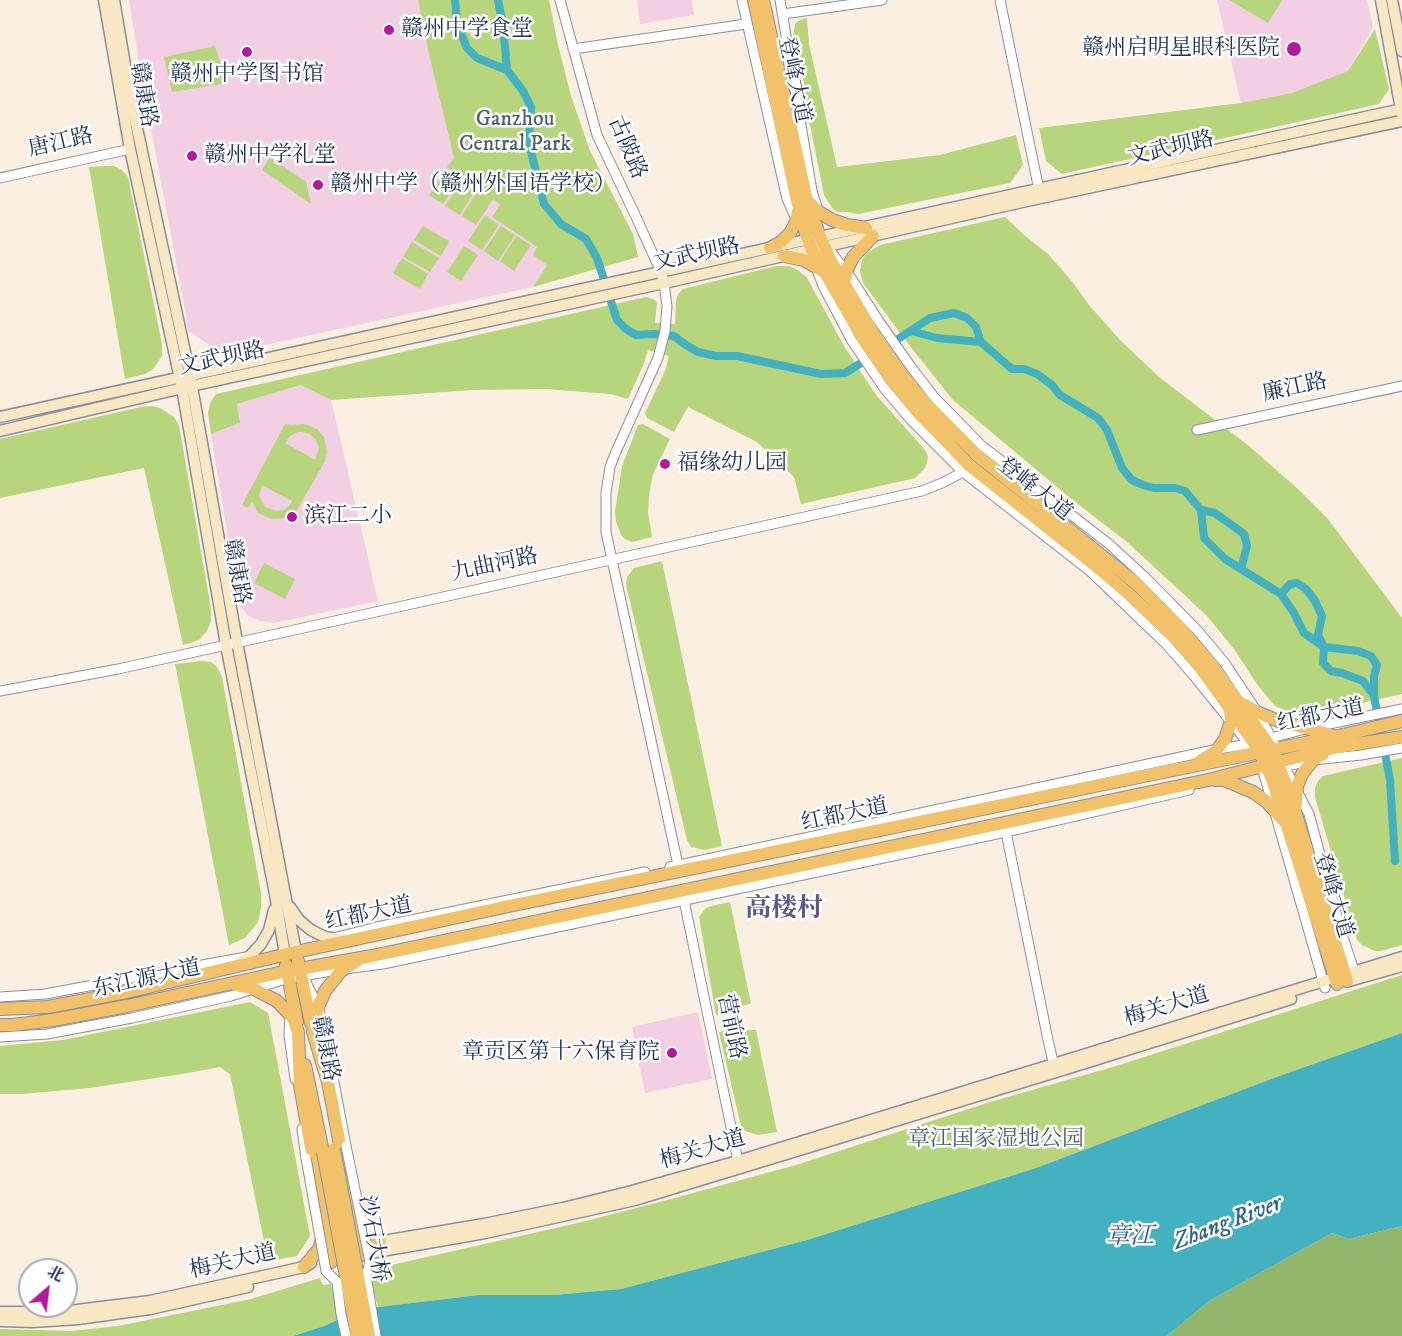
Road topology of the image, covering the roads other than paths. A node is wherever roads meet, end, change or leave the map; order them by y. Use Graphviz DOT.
graph roads {
  1 [pos="104,0"];
  2 [pos="114,0"];
  3 [pos="560,0"];
  4 [pos="742,0"];
  5 [pos="754,0"];
  6 [pos="763,0"];
  7 [pos="780,0"];
  8 [pos="882,0"];
  9 [pos="1000,0"];
  10 [pos="1381,0"];
  11 [pos="1392,0"];
  12 [pos="783,14"];
  13 [pos="746,24"];
  14 [pos="573,49"];
  15 [pos="1402,51"];
  16 [pos="1402,114"];
  17 [pos="130,149"];
  18 [pos="0,178"];
  19 [pos="1040,193"];
  20 [pos="802,201"];
  21 [pos="819,212"];
  22 [pos="796,220"];
  23 [pos="869,232"];
  24 [pos="816,243"];
  25 [pos="770,248"];
  26 [pos="784,256"];
  27 [pos="816,266"];
  28 [pos="661,272"];
  29 [pos="845,277"];
  30 [pos="829,280"];
  31 [pos="642,282"];
  32 [pos="664,283"];
  33 [pos="866,332"];
  34 [pos="897,377"];
  35 [pos="185,382"];
  36 [pos="1402,386"];
  37 [pos="0,417"];
  38 [pos="0,430"];
  39 [pos="1197,430"];
  40 [pos="973,460"];
  41 [pos="611,561"];
  42 [pos="231,644"];
  43 [pos="0,691"];
  44 [pos="1402,709"];
  45 [pos="1233,711"];
  46 [pos="1258,713"];
  47 [pos="1402,721"];
  48 [pos="1305,729"];
  49 [pos="1358,737"];
  50 [pos="1402,737"];
  51 [pos="1335,742"];
  52 [pos="1263,746"];
  53 [pos="1402,748"];
  54 [pos="1218,749"];
  55 [pos="1313,760"];
  56 [pos="1193,766"];
  57 [pos="1272,766"];
  58 [pos="1208,780"];
  59 [pos="1224,780"];
  60 [pos="1297,790"];
  61 [pos="1273,809"];
  62 [pos="1293,824"];
  63 [pos="1006,832"];
  64 [pos="678,865"];
  65 [pos="275,894"];
  66 [pos="287,900"];
  67 [pos="684,900"];
  68 [pos="330,938"];
  69 [pos="364,939"];
  70 [pos="290,952"];
  71 [pos="372,956"];
  72 [pos="249,957"];
  73 [pos="1402,957"];
  74 [pos="1402,966"];
  75 [pos="228,969"];
  76 [pos="344,969"];
  77 [pos="295,974"];
  78 [pos="1346,978"];
  79 [pos="229,985"];
  80 [pos="1324,985"];
  81 [pos="254,988"];
  82 [pos="0,997"];
  83 [pos="318,1007"];
  84 [pos="0,1009"];
  85 [pos="290,1014"];
  86 [pos="0,1025"];
  87 [pos="298,1032"];
  88 [pos="312,1032"];
  89 [pos="0,1037"];
  90 [pos="1054,1068"];
  91 [pos="334,1149"];
  92 [pos="738,1161"];
  93 [pos="354,1224"];
  94 [pos="324,1226"];
  95 [pos="380,1241"];
  96 [pos="360,1251"];
  97 [pos="330,1258"];
  98 [pos="304,1267"];
  99 [pos="0,1312"];
  100 [pos="0,1321"];
  101 [pos="346,1336"];
  102 [pos="357,1336"];
  103 [pos="369,1336"];
  104 [pos="376,1336"];
  1 -- 17 [label="main road, 赣康路"];
  2 -- 35 [label="main road, 赣康路"];
  3 -- 14 [label="street, 古陂路"];
  4 -- 13 [label="street"];
  5 -- 20 [label="main road, 登峰大道"];
  6 -- 20 [label="main road, 登峰大道"];
  7 -- 12 [label="street"];
  8 -- 12 [label="street"];
  9 -- 19 [label="street"];
  10 -- 16 [label="main road"];
  11 -- 15 [label="main road"];
  12 -- 21 [label="street"];
  13 -- 14 [label="street"];
  13 -- 22 [label="street"];
  14 -- 28 [label="street, 古陂路"];
  16 -- 19 [label="main road, 文武坝路"];
  17 -- 18 [label="street, 唐江路"];
  17 -- 35 [label="main road, 赣康路"];
  19 -- 23 [label="main road, 文武坝路"];
  20 -- 21 [label="main road"];
  20 -- 22 [label="main road"];
  20 -- 24 [label="main road, 登峰大道"];
  21 -- 23 [label="main road"];
  21 -- 24 [label="street"];
  22 -- 24 [label="street"];
  22 -- 25 [label="main road"];
  23 -- 24 [label="main road, 文武坝路"];
  23 -- 29 [label="main road"];
  24 -- 25 [label="main road, 文武坝路"];
  24 -- 26 [label="main road, 文武坝路"];
  24 -- 27 [label="street"];
  24 -- 29 [label="main road, 登峰大道"];
  24 -- 30 [label="main road, 登峰大道"];
  25 -- 28 [label="main road, 文武坝路"];
  26 -- 27 [label="main road"];
  26 -- 32 [label="main road, 文武坝路"];
  27 -- 30 [label="main road"];
  27 -- 33 [label="street"];
  28 -- 31 [label="main road, 文武坝路"];
  28 -- 32 [label="street, 古陂路"];
  29 -- 33 [label="main road, 登峰大道"];
  30 -- 33 [label="main road, 登峰大道"];
  31 -- 32 [label="main road, 文武坝路"];
  31 -- 35 [label="main road, 文武坝路"];
  31 -- 35 [label="main road, 文武坝路"];
  32 -- 41 [label="street, 古陂路"];
  33 -- 34 [label="main road, 登峰大道"];
  33 -- 34 [label="street"];
  34 -- 40 [label="main road, 登峰大道"];
  34 -- 40 [label="street"];
  35 -- 37 [label="main road, 文武坝路"];
  35 -- 38 [label="main road, 文武坝路"];
  35 -- 42 [label="main road, 赣康路"];
  36 -- 39 [label="street, 廉江路"];
  40 -- 41 [label="street, 九曲河路"];
  40 -- 45 [label="street"];
  40 -- 45 [label="main road, 登峰大道"];
  40 -- 46 [label="street"];
  41 -- 42 [label="street, 九曲河路"];
  41 -- 64 [label="street, 古陂路"];
  42 -- 43 [label="street, 九曲河路"];
  42 -- 65 [label="main road, 赣康路"];
  42 -- 66 [label="main road, 赣康路"];
  44 -- 49 [label="street"];
  45 -- 46 [label="main road"];
  45 -- 52 [label="main road, 登峰大道"];
  45 -- 52 [label="street"];
  45 -- 54 [label="main road"];
  46 -- 48 [label="main road"];
  46 -- 52 [label="street"];
  47 -- 49 [label="main road, 红都大道"];
  48 -- 49 [label="street"];
  48 -- 51 [label="main road"];
  48 -- 52 [label="street"];
  49 -- 50 [label="main road, 红都大道"];
  49 -- 51 [label="main road, 红都大道"];
  49 -- 53 [label="street"];
  49 -- 55 [label="street"];
  51 -- 52 [label="main road, 红都大道"];
  51 -- 55 [label="main road"];
  51 -- 57 [label="main road, 红都大道"];
  52 -- 54 [label="street"];
  52 -- 56 [label="main road, 红都大道"];
  52 -- 57 [label="main road, 登峰大道"];
  52 -- 57 [label="street"];
  54 -- 56 [label="main road"];
  54 -- 64 [label="street"];
  55 -- 57 [label="street"];
  55 -- 60 [label="main road"];
  56 -- 69 [label="main road, 红都大道"];
  57 -- 58 [label="main road, 红都大道"];
  57 -- 59 [label="street"];
  57 -- 60 [label="street"];
  57 -- 61 [label="street"];
  57 -- 62 [label="main road, 登峰大道"];
  58 -- 59 [label="main road"];
  58 -- 71 [label="main road, 红都大道"];
  59 -- 61 [label="main road"];
  59 -- 63 [label="street"];
  60 -- 62 [label="main road"];
  60 -- 78 [label="street"];
  61 -- 62 [label="main road"];
  61 -- 80 [label="street"];
  62 -- 78 [label="main road, 登峰大道"];
  63 -- 67 [label="street"];
  63 -- 90 [label="street"];
  64 -- 68 [label="street"];
  65 -- 70 [label="main road, 赣康路"];
  65 -- 72 [label="main road"];
  66 -- 68 [label="main road"];
  66 -- 70 [label="main road, 赣康路"];
  67 -- 76 [label="street"];
  67 -- 92 [label="street, 营前路"];
  68 -- 69 [label="main road"];
  68 -- 70 [label="street"];
  69 -- 70 [label="main road, 红都大道"];
  70 -- 72 [label="street"];
  70 -- 75 [label="main road, 东江源大道"];
  70 -- 77 [label="main road, 赣康路"];
  71 -- 76 [label="main road"];
  71 -- 77 [label="main road, 红都大道"];
  72 -- 75 [label="main road"];
  72 -- 82 [label="street"];
  73 -- 78 [label="main road, 梅关大道"];
  74 -- 78 [label="main road, 梅关大道"];
  75 -- 84 [label="main road, 东江源大道"];
  76 -- 77 [label="street"];
  76 -- 83 [label="main road"];
  77 -- 79 [label="main road, 东江源大道"];
  77 -- 81 [label="street"];
  77 -- 83 [label="street"];
  77 -- 85 [label="street"];
  77 -- 87 [label="main road, 赣康路"];
  77 -- 88 [label="main road, 赣康路"];
  78 -- 80 [label="main road, 梅关大道"];
  79 -- 81 [label="main road"];
  79 -- 86 [label="main road, 东江源大道"];
  80 -- 90 [label="main road, 梅关大道"];
  81 -- 85 [label="main road"];
  81 -- 89 [label="street"];
  83 -- 88 [label="main road"];
  83 -- 91 [label="street"];
  85 -- 87 [label="main road"];
  85 -- 101 [label="street, bridge"];
  87 -- 91 [label="main road, 赣康路"];
  87 -- 94 [label="main road"];
  88 -- 91 [label="main road, 赣康路"];
  88 -- 93 [label="main road"];
  90 -- 92 [label="main road, 梅关大道"];
  90 -- 96 [label="main road, 梅关大道"];
  91 -- 102 [label="main road, 沙石大桥, bridge"];
  91 -- 103 [label="main road, 沙石大桥, bridge"];
  91 -- 104 [label="street, bridge"];
  92 -- 95 [label="main road, 梅关大道"];
  93 -- 95 [label="main road"];
  93 -- 96 [label="main road"];
  94 -- 97 [label="main road"];
  94 -- 98 [label="main road"];
  95 -- 96 [label="main road, 梅关大道"];
  96 -- 97 [label="main road, 梅关大道"];
  97 -- 98 [label="main road, 梅关大道"];
  97 -- 100 [label="main road, 梅关大道"];
  98 -- 99 [label="main road, 梅关大道"];
}
